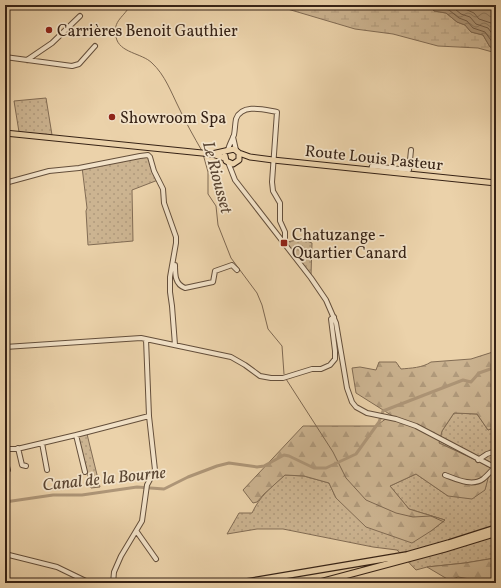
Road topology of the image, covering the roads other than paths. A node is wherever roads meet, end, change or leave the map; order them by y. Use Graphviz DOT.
graph roads {
  1 [pos="80,16"];
  2 [pos="95,46"];
  3 [pos="5,57"];
  4 [pos="27,60"];
  5 [pos="5,133"];
  6 [pos="233,137"];
  7 [pos="411,150"];
  8 [pos="227,151"];
  9 [pos="238,152"];
  10 [pos="212,154"];
  11 [pos="250,157"];
  12 [pos="226,160"];
  13 [pos="272,160"];
  14 [pos="237,161"];
  15 [pos="371,170"];
  16 [pos="233,174"];
  17 [pos="5,183"];
  18 [pos="496,183"];
  19 [pos="284,243"];
  20 [pos="175,254"];
  21 [pos="236,270"];
  22 [pos="334,317"];
  23 [pos="146,340"];
  24 [pos="175,345"];
  25 [pos="5,348"];
  26 [pos="149,416"];
  27 [pos="76,435"];
  28 [pos="42,443"];
  29 [pos="18,448"];
  30 [pos="5,449"];
  31 [pos="496,451"];
  32 [pos="5,459"];
  33 [pos="478,460"];
  34 [pos="26,466"];
  35 [pos="495,468"];
  36 [pos="8,470"];
  37 [pos="47,470"];
  38 [pos="85,472"];
  39 [pos="446,475"];
  40 [pos="496,528"];
  41 [pos="137,532"];
  42 [pos="496,533"];
  43 [pos="5,554"];
  44 [pos="156,559"];
  45 [pos="90,583"];
  46 [pos="113,583"];
  47 [pos="241,583"];
  48 [pos="317,583"];
  1 -- 4 [label="street"];
  2 -- 4 [label="street"];
  3 -- 4 [label="street"];
  5 -- 10 [label="main road"];
  6 -- 8 [label="street"];
  6 -- 9 [label="street"];
  6 -- 13 [label="street"];
  7 -- 15 [label="street"];
  8 -- 9 [label="main road, Route Louis Pasteur"];
  8 -- 10 [label="main road"];
  8 -- 12 [label="main road"];
  9 -- 11 [label="main road, Route Louis Pasteur"];
  9 -- 14 [label="main road"];
  10 -- 12 [label="main road"];
  11 -- 13 [label="main road, Route Louis Pasteur"];
  11 -- 14 [label="main road, Route Louis Pasteur"];
  12 -- 14 [label="main road"];
  12 -- 16 [label="street"];
  13 -- 15 [label="main road, Route Louis Pasteur"];
  13 -- 19 [label="street"];
  14 -- 16 [label="street"];
  15 -- 18 [label="main road, Route Louis Pasteur"];
  16 -- 19 [label="street"];
  17 -- 20 [label="street"];
  19 -- 22 [label="street"];
  20 -- 21 [label="street"];
  20 -- 24 [label="street"];
  22 -- 24 [label="street"];
  22 -- 33 [label="street"];
  23 -- 24 [label="street"];
  23 -- 25 [label="street"];
  23 -- 26 [label="street"];
  26 -- 27 [label="street"];
  26 -- 41 [label="street"];
  27 -- 28 [label="street"];
  27 -- 38 [label="street"];
  28 -- 29 [label="street"];
  28 -- 37 [label="street"];
  29 -- 30 [label="street"];
  29 -- 34 [label="street"];
  31 -- 33 [label="street"];
  32 -- 36 [label="street"];
  33 -- 35 [label="street"];
  35 -- 39 [label="street"];
  40 -- 47 [label="highway"];
  41 -- 44 [label="street"];
  41 -- 46 [label="street"];
  42 -- 48 [label="highway"];
  43 -- 45 [label="street"];
}
